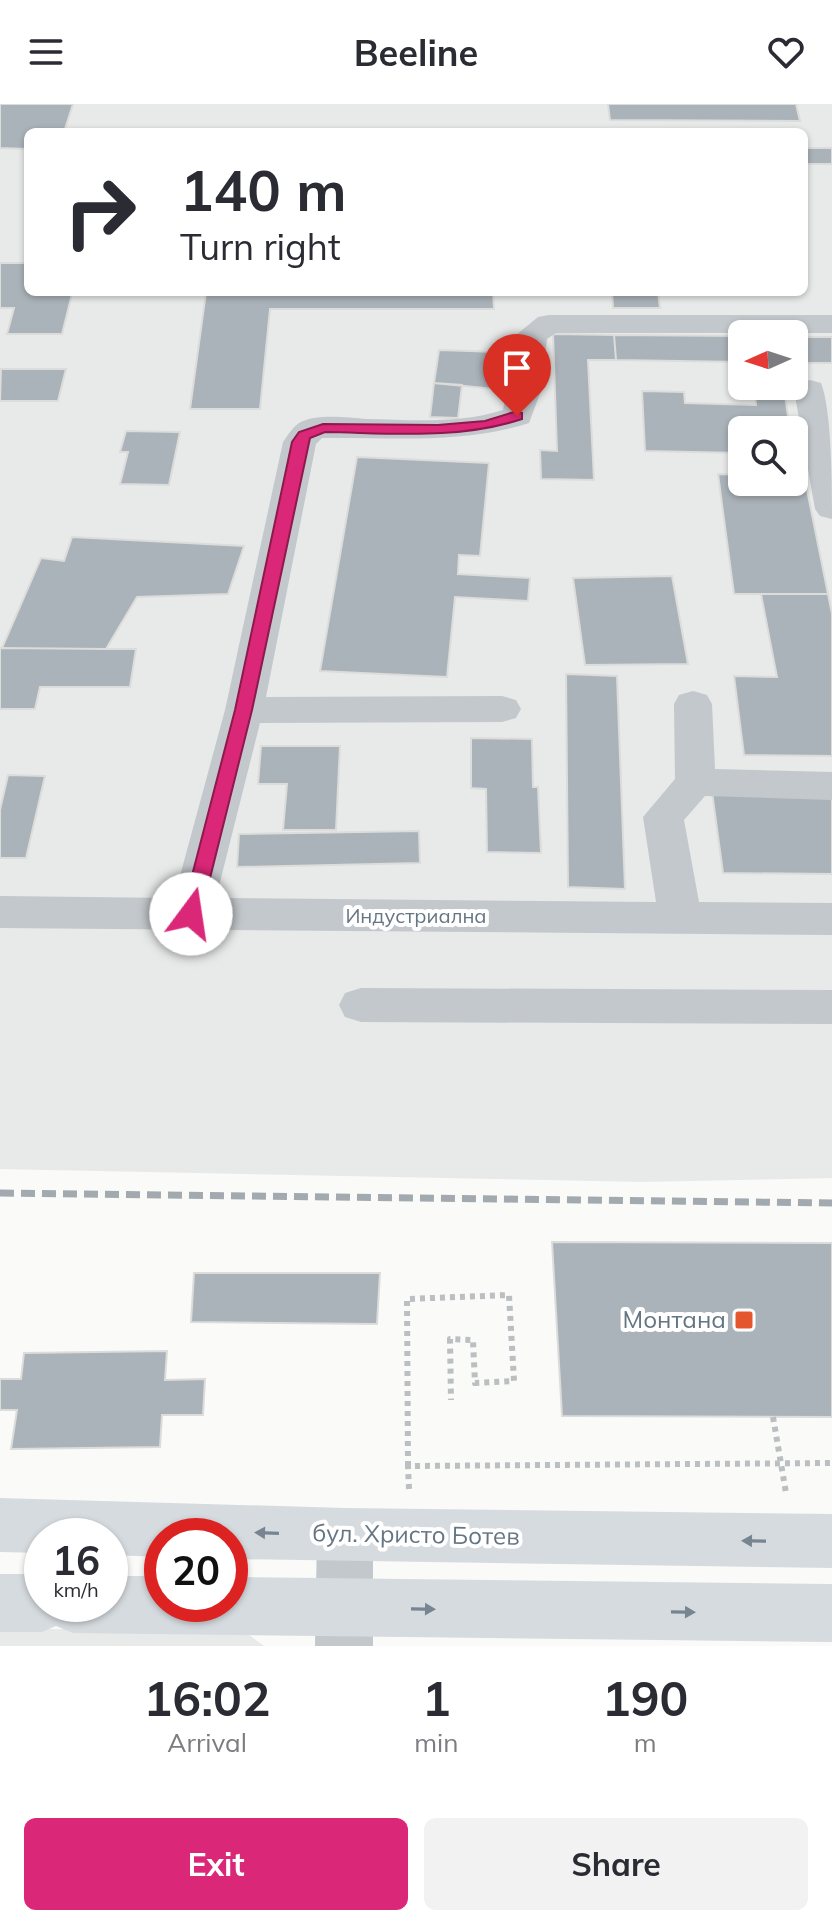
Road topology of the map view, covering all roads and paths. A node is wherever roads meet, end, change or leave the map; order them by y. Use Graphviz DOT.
graph roads {
  1 [pos="832,324"];
  2 [pos="810,390"];
  3 [pos="832,509"];
  4 [pos="693,704"];
  5 [pos="502,709"];
  6 [pos="244,710"];
  7 [pos="695,782"];
  8 [pos="832,786"];
  9 [pos="0,912"];
  10 [pos="191,914"];
  11 [pos="680,918"];
  12 [pos="832,919"];
  13 [pos="361,1005"];
  14 [pos="832,1007"];
  15 [pos="451,1400"];
  16 [pos="773,1417"];
  17 [pos="781,1462"];
  18 [pos="832,1463"];
  19 [pos="408,1466"];
  20 [pos="0,1525"];
  21 [pos="345,1535"];
  22 [pos="412,1535"];
  23 [pos="814,1541"];
  24 [pos="0,1603"];
  25 [pos="24,1603"];
  26 [pos="128,1609"];
  27 [pos="832,1613"];
  28 [pos="345,1627"];
  1 -- 6 [label="street"];
  2 -- 3 [label="street"];
  4 -- 7 [label="street"];
  5 -- 6 [label="street"];
  6 -- 10 [label="street"];
  7 -- 8 [label="street"];
  7 -- 11 [label="street"];
  9 -- 10 [label="street, Индустриална"];
  10 -- 11 [label="street, Индустриална"];
  11 -- 12 [label="street, Индустриална"];
  13 -- 14 [label="street"];
  15 -- 19 [label="path"];
  16 -- 17 [label="path"];
  17 -- 18 [label="path"];
  17 -- 19 [label="path"];
  17 -- 23 [label="path"];
  19 -- 22 [label="path"];
  21 -- 20 [label="main road, бул. Христо Ботев, one-way"];
  21 -- 22 [label="main road, бул. Христо Ботев"];
  21 -- 28 [label="street"];
  23 -- 22 [label="main road, бул. Христо Ботев, one-way"];
  24 -- 25 [label="main road"];
  26 -- 28 [label="main road"];
  28 -- 27 [label="main road, one-way"];
}
